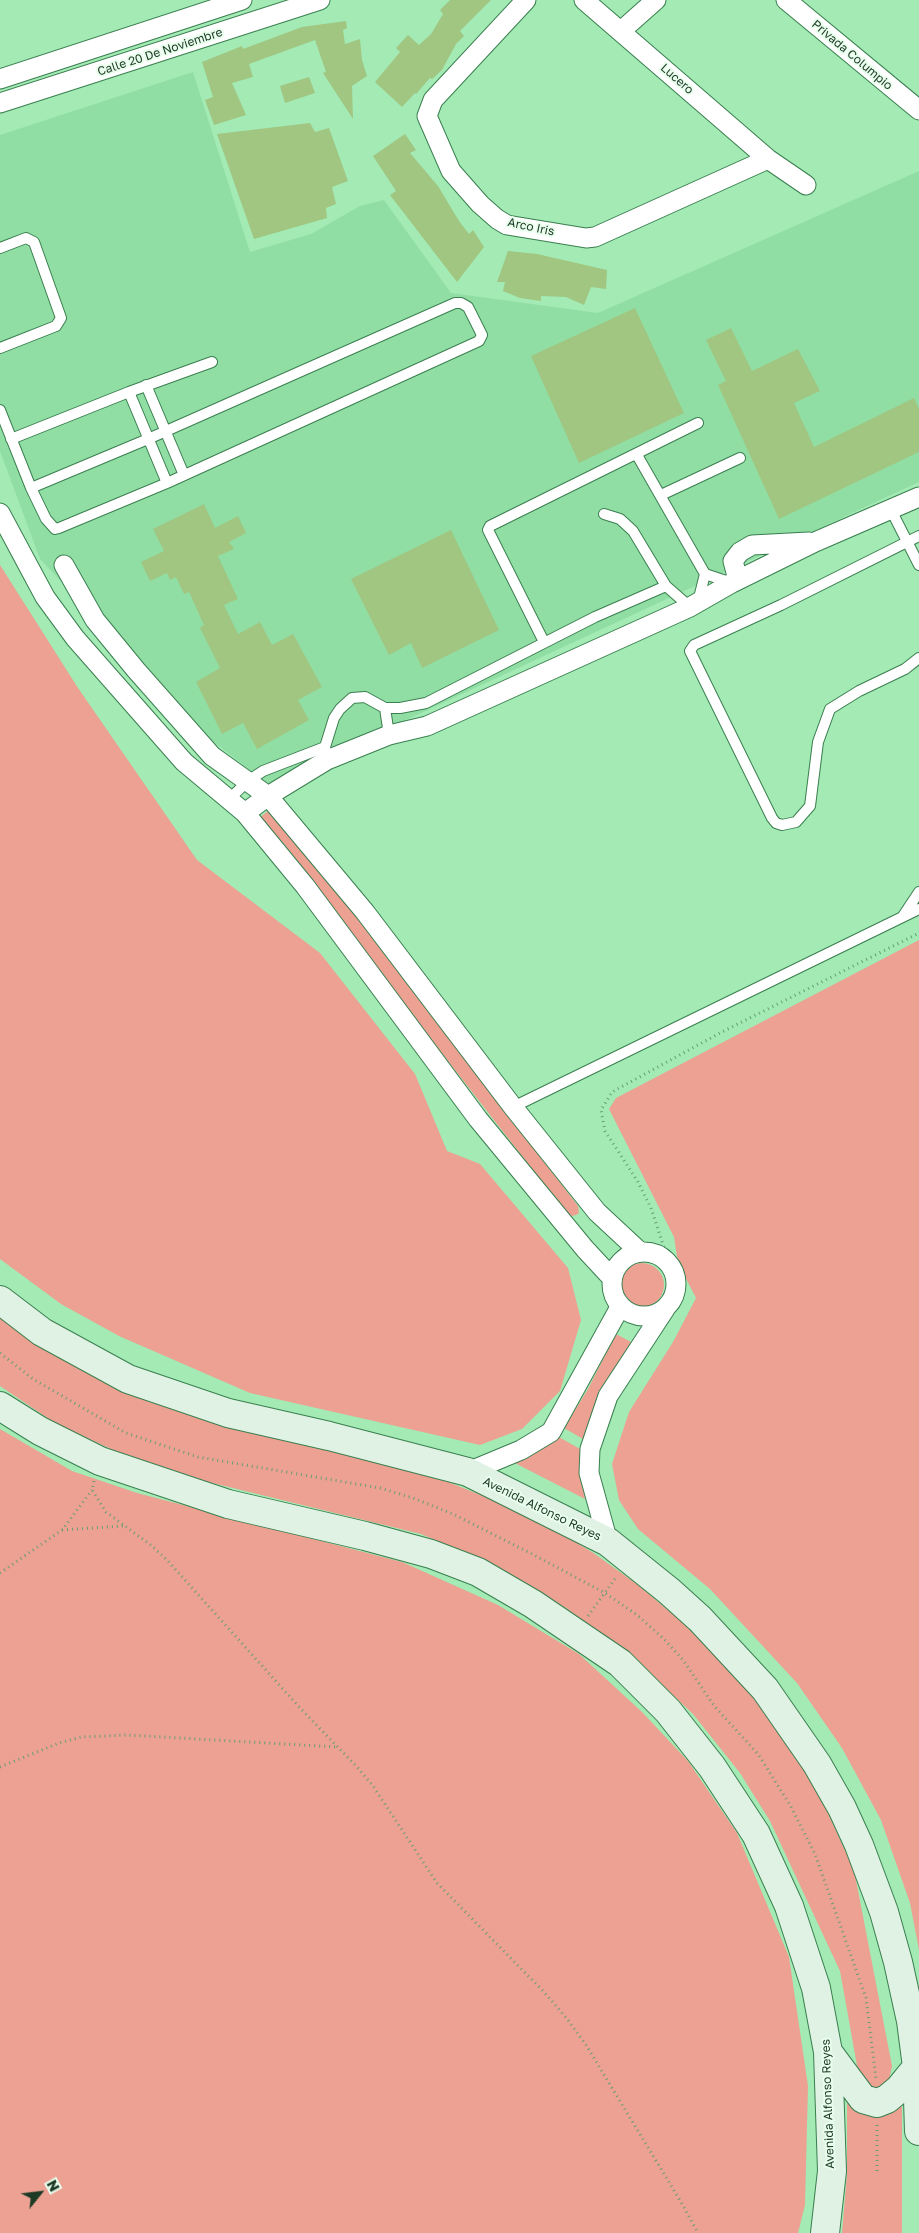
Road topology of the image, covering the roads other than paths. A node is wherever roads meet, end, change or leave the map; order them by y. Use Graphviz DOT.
graph roads {
  1 [pos="242,0"];
  2 [pos="320,0"];
  3 [pos="526,0"];
  4 [pos="584,0"];
  5 [pos="656,0"];
  6 [pos="786,0"];
  7 [pos="202,6"];
  8 [pos="621,31"];
  9 [pos="0,79"];
  10 [pos="0,103"];
  11 [pos="919,110"];
  12 [pos="768,159"];
  13 [pos="806,185"];
  14 [pos="0,248"];
  15 [pos="0,348"];
  16 [pos="212,362"];
  17 [pos="146,385"];
  18 [pos="129,392"];
  19 [pos="0,410"];
  20 [pos="698,423"];
  21 [pos="166,432"];
  22 [pos="10,439"];
  23 [pos="148,439"];
  24 [pos="637,455"];
  25 [pos="740,458"];
  26 [pos="184,475"];
  27 [pos="167,483"];
  28 [pos="31,488"];
  29 [pos="661,495"];
  30 [pos="919,497"];
  31 [pos="891,510"];
  32 [pos="0,513"];
  33 [pos="604,514"];
  34 [pos="919,536"];
  35 [pos="815,542"];
  36 [pos="907,542"];
  37 [pos="64,565"];
  38 [pos="919,565"];
  39 [pos="705,574"];
  40 [pos="735,582"];
  41 [pos="666,586"];
  42 [pos="694,605"];
  43 [pos="95,620"];
  44 [pos="76,638"];
  45 [pos="544,642"];
  46 [pos="919,658"];
  47 [pos="385,708"];
  48 [pos="389,735"];
  49 [pos="326,753"];
  50 [pos="248,780"];
  51 [pos="268,796"];
  52 [pos="228,800"];
  53 [pos="244,813"];
  54 [pos="919,892"];
  55 [pos="919,909"];
  56 [pos="901,919"];
  57 [pos="513,1107"];
  58 [pos="640,1252"];
  59 [pos="611,1277"];
  60 [pos="0,1300"];
  61 [pos="620,1307"];
  62 [pos="665,1309"];
  63 [pos="0,1406"];
  64 [pos="468,1472"];
  65 [pos="608,1542"];
  66 [pos="828,2052"];
  67 [pos="917,2066"];
  68 [pos="919,2131"];
  69 [pos="825,2233"];
  1 -- 7 [label="street, Calle 20 De Noviembre"];
  2 -- 10 [label="street, Calle 20 De Noviembre"];
  3 -- 12 [label="street, Arco Iris"];
  4 -- 8 [label="street, Lucero"];
  5 -- 8 [label="street"];
  6 -- 11 [label="street, Privada Columpio"];
  7 -- 9 [label="street, Calle 20 De Noviembre"];
  8 -- 12 [label="street, Lucero"];
  12 -- 13 [label="street, Lucero"];
  14 -- 15 [label="lane"];
  16 -- 17 [label="lane"];
  17 -- 18 [label="lane"];
  17 -- 21 [label="lane"];
  18 -- 22 [label="lane"];
  18 -- 23 [label="lane"];
  19 -- 22 [label="lane"];
  20 -- 24 [label="lane"];
  21 -- 23 [label="lane"];
  21 -- 26 [label="lane"];
  21 -- 26 [label="lane"];
  22 -- 28 [label="lane"];
  23 -- 27 [label="lane"];
  23 -- 28 [label="lane"];
  24 -- 29 [label="lane"];
  24 -- 45 [label="lane"];
  25 -- 29 [label="lane"];
  26 -- 27 [label="lane"];
  27 -- 28 [label="lane"];
  29 -- 39 [label="lane"];
  30 -- 31 [label="street"];
  31 -- 35 [label="street"];
  31 -- 36 [label="lane"];
  32 -- 44 [label="street"];
  33 -- 41 [label="lane"];
  34 -- 36 [label="lane"];
  35 -- 40 [label="street"];
  35 -- 40 [label="street"];
  36 -- 38 [label="lane"];
  36 -- 46 [label="lane"];
  37 -- 43 [label="street"];
  39 -- 40 [label="lane"];
  39 -- 42 [label="lane"];
  40 -- 42 [label="street"];
  41 -- 42 [label="lane"];
  41 -- 45 [label="lane"];
  42 -- 48 [label="street"];
  43 -- 44 [label="street"];
  43 -- 50 [label="street"];
  44 -- 52 [label="street"];
  45 -- 47 [label="lane"];
  47 -- 48 [label="lane"];
  47 -- 49 [label="lane"];
  48 -- 49 [label="street"];
  49 -- 50 [label="lane"];
  49 -- 51 [label="street"];
  50 -- 51 [label="street"];
  50 -- 52 [label="lane"];
  51 -- 53 [label="street"];
  51 -- 57 [label="street"];
  52 -- 53 [label="street"];
  53 -- 59 [label="street"];
  54 -- 56 [label="lane"];
  55 -- 56 [label="lane"];
  56 -- 57 [label="lane"];
  57 -- 58 [label="street"];
  58 -- 59 [label="street"];
  58 -- 62 [label="street"];
  59 -- 61 [label="street"];
  60 -- 64 [label="main road, Avenida Alfonso Reyes"];
  61 -- 62 [label="street"];
  61 -- 64 [label="street"];
  62 -- 65 [label="street"];
  63 -- 66 [label="main road, Avenida Alfonso Reyes"];
  64 -- 65 [label="main road, Avenida Alfonso Reyes"];
  65 -- 67 [label="main road, Avenida Alfonso Reyes"];
  66 -- 67 [label="main road"];
  66 -- 69 [label="main road, Avenida Alfonso Reyes"];
  67 -- 68 [label="main road, Avenida Alfonso Reyes"];
}
